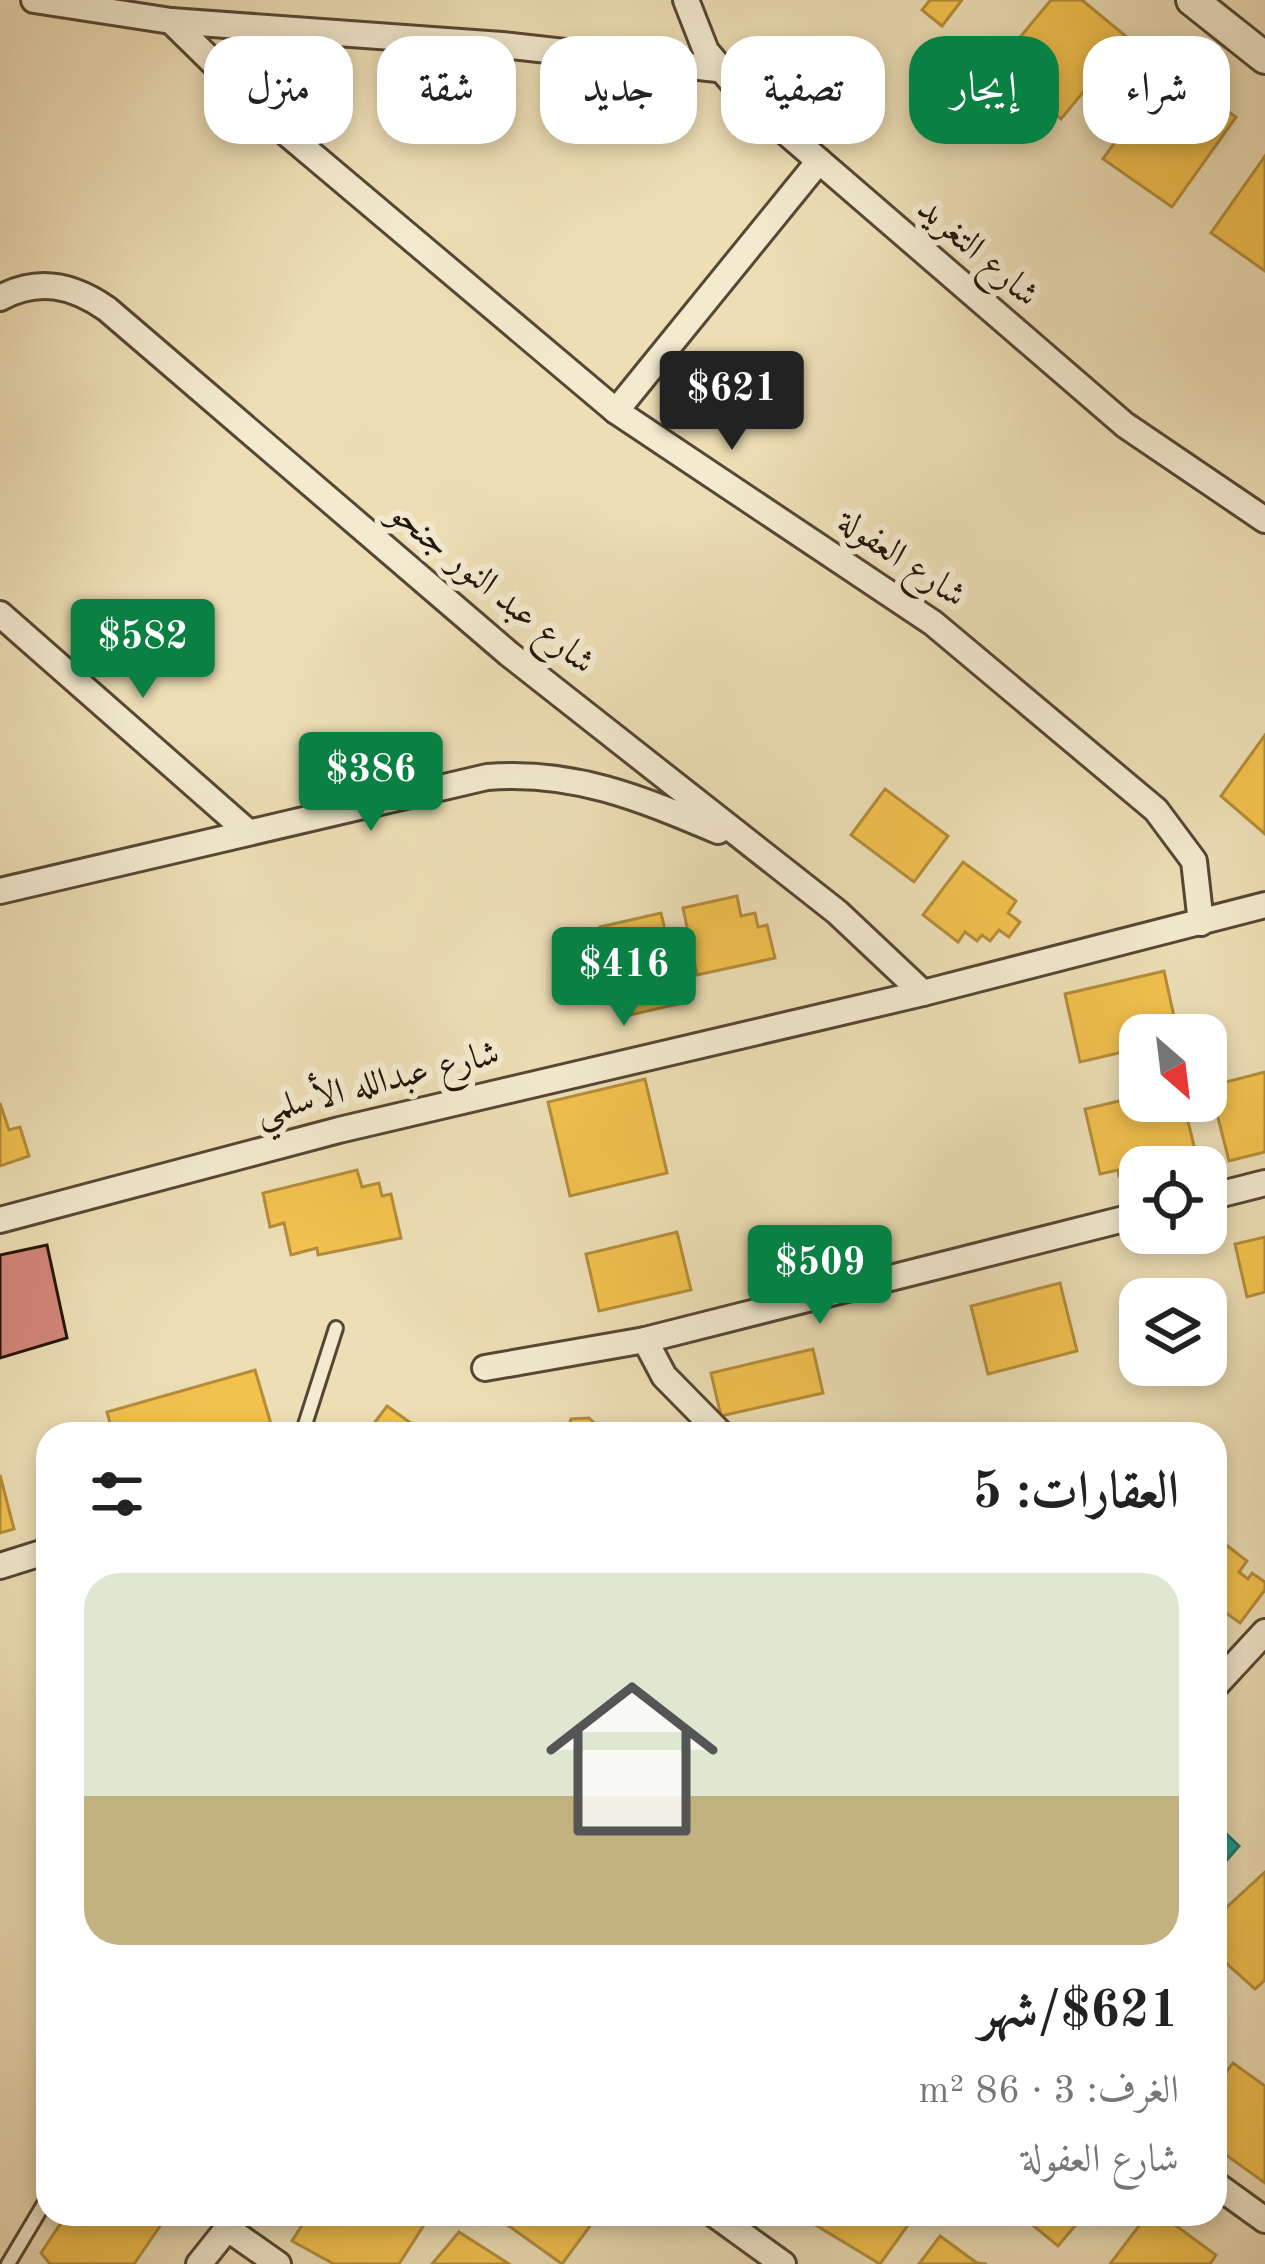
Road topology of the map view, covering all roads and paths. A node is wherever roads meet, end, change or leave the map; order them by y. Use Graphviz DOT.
graph roads {
  1 [pos="34,0"];
  2 [pos="686,0"];
  3 [pos="1192,0"];
  4 [pos="171,20"];
  5 [pos="1265,58"];
  6 [pos="717,69"];
  7 [pos="819,161"];
  8 [pos="0,298"];
  9 [pos="616,411"];
  10 [pos="1265,520"];
  11 [pos="0,614"];
  12 [pos="248,832"];
  13 [pos="741,842"];
  14 [pos="0,891"];
  15 [pos="1265,905"];
  16 [pos="1201,923"];
  17 [pos="923,993"];
  18 [pos="1265,1183"];
  19 [pos="1227,1193"];
  20 [pos="0,1220"];
  21 [pos="1119,1220"];
  22 [pos="336,1328"];
  23 [pos="645,1340"];
  24 [pos="485,1368"];
  25 [pos="306,1422"];
  26 [pos="709,1422"];
  27 [pos="36,1555"];
  28 [pos="0,1567"];
  29 [pos="1265,1631"];
  30 [pos="1227,1673"];
  31 [pos="1227,2193"];
  32 [pos="36,2217"];
  33 [pos="1265,2221"];
  34 [pos="229,2226"];
  35 [pos="238,2226"];
  36 [pos="731,2226"];
  37 [pos="8,2264"];
  38 [pos="199,2264"];
  39 [pos="278,2264"];
  40 [pos="783,2264"];
  1 -- 4 [label="street"];
  2 -- 6 [label="street, شارع التغريد"];
  3 -- 5 [label="street"];
  4 -- 6 [label="street"];
  4 -- 9 [label="street, شارع العفولة"];
  6 -- 7 [label="street, شارع التغريد"];
  7 -- 9 [label="street"];
  7 -- 10 [label="street, شارع التغريد"];
  8 -- 13 [label="street, شارع عبد النور جنحو"];
  9 -- 16 [label="street, شارع العفولة"];
  11 -- 12 [label="street"];
  12 -- 13 [label="street"];
  12 -- 14 [label="street"];
  13 -- 17 [label="street, شارع عبد النور جنحو"];
  15 -- 16 [label="street, شارع عبدالله الأسلمي"];
  16 -- 17 [label="street, شارع عبدالله الأسلمي"];
  17 -- 20 [label="street, شارع عبدالله الأسلمي"];
  18 -- 19 [label="street"];
  21 -- 23 [label="street"];
  22 -- 25 [label="lane"];
  23 -- 24 [label="street"];
  23 -- 26 [label="street"];
  27 -- 28 [label="street"];
  29 -- 30 [label="street"];
  31 -- 33 [label="street"];
  32 -- 37 [label="lane"];
  34 -- 38 [label="street"];
  35 -- 39 [label="street"];
  36 -- 40 [label="street"];
}
